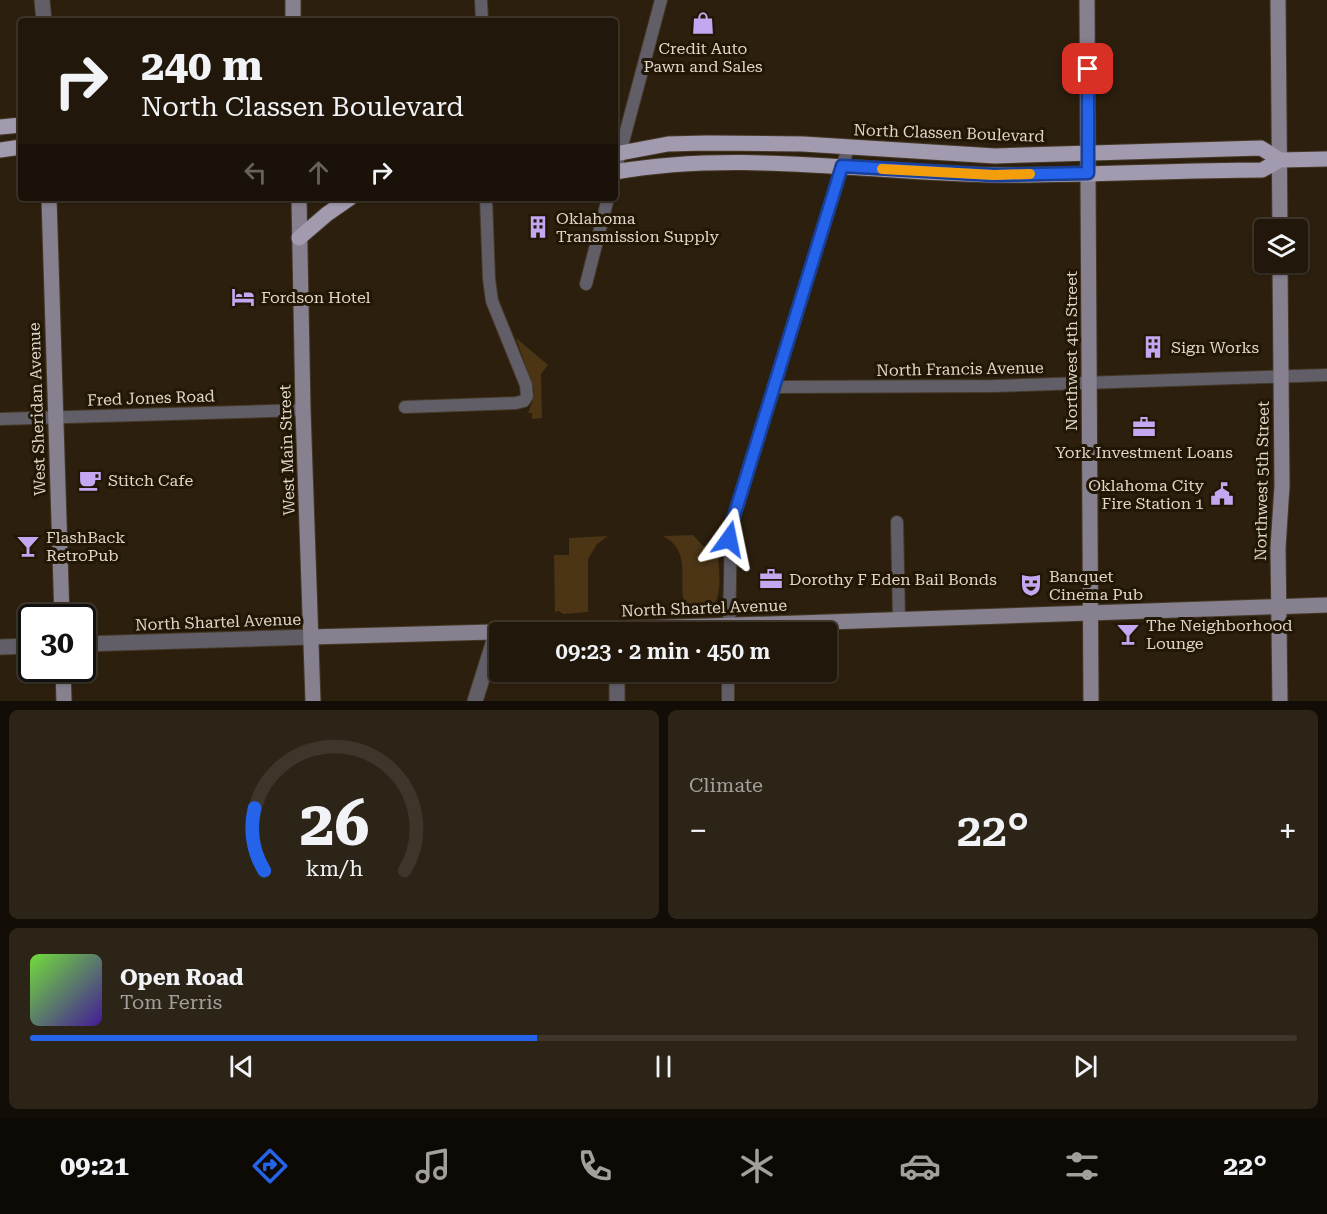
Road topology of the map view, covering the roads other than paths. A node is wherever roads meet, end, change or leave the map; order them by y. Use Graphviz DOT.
graph roads {
  1 [pos="42,0"];
  2 [pos="293,0"];
  3 [pos="481,0"];
  4 [pos="661,0"];
  5 [pos="1088,0"];
  6 [pos="1278,0"];
  7 [pos="44,18"];
  8 [pos="293,18"];
  9 [pos="482,18"];
  10 [pos="18,125"];
  11 [pos="0,128"];
  12 [pos="18,147"];
  13 [pos="848,148"];
  14 [pos="0,150"];
  15 [pos="618,153"];
  16 [pos="1088,154"];
  17 [pos="1327,159"];
  18 [pos="1280,160"];
  19 [pos="842,166"];
  20 [pos="618,172"];
  21 [pos="1088,173"];
  22 [pos="49,201"];
  23 [pos="298,201"];
  24 [pos="346,201"];
  25 [pos="486,201"];
  26 [pos="607,201"];
  27 [pos="1280,219"];
  28 [pos="299,238"];
  29 [pos="1280,273"];
  30 [pos="586,284"];
  31 [pos="1327,375"];
  32 [pos="1281,377"];
  33 [pos="1090,383"];
  34 [pos="773,387"];
  35 [pos="405,407"];
  36 [pos="303,410"];
  37 [pos="55,418"];
  38 [pos="0,419"];
  39 [pos="897,522"];
  40 [pos="62,604"];
  41 [pos="1327,605"];
  42 [pos="1279,606"];
  43 [pos="1090,612"];
  44 [pos="899,620"];
  45 [pos="729,622"];
  46 [pos="837,623"];
  47 [pos="489,631"];
  48 [pos="311,637"];
  49 [pos="96,644"];
  50 [pos="18,646"];
  51 [pos="0,647"];
  52 [pos="489,654"];
  53 [pos="63,682"];
  54 [pos="617,682"];
  55 [pos="728,682"];
  56 [pos="64,701"];
  57 [pos="314,701"];
  58 [pos="475,701"];
  59 [pos="617,701"];
  60 [pos="728,701"];
  61 [pos="1091,701"];
  62 [pos="1280,701"];
  1 -- 7 [label="street"];
  2 -- 8 [label="main road"];
  3 -- 9 [label="street"];
  4 -- 15 [label="street"];
  5 -- 16 [label="main road, Northwest 4th Street"];
  6 -- 18 [label="main road"];
  10 -- 11 [label="main road"];
  12 -- 14 [label="main road"];
  13 -- 15 [label="main road, North Classen Boulevard"];
  13 -- 16 [label="main road, North Classen Boulevard"];
  13 -- 19 [label="street"];
  16 -- 18 [label="main road, North Classen Boulevard"];
  16 -- 21 [label="main road, Northwest 4th Street"];
  17 -- 18 [label="main road, North Classen Boulevard"];
  18 -- 21 [label="main road, North Classen Boulevard"];
  18 -- 27 [label="main road"];
  19 -- 20 [label="main road, North Classen Boulevard"];
  19 -- 21 [label="main road, North Classen Boulevard"];
  19 -- 34 [label="street"];
  21 -- 33 [label="main road, Northwest 4th Street"];
  22 -- 37 [label="main road, West Sheridan Avenue"];
  23 -- 28 [label="main road, West Main Street"];
  24 -- 28 [label="main road"];
  25 -- 35 [label="street"];
  26 -- 30 [label="street"];
  28 -- 36 [label="main road, West Main Street"];
  29 -- 32 [label="main road, Northwest 5th Street"];
  31 -- 32 [label="street, North Francis Avenue"];
  32 -- 33 [label="street, North Francis Avenue"];
  32 -- 42 [label="main road, Northwest 5th Street"];
  33 -- 34 [label="street, North Francis Avenue"];
  33 -- 43 [label="main road, Northwest 4th Street"];
  34 -- 45 [label="street"];
  36 -- 37 [label="street, Fred Jones Road"];
  36 -- 48 [label="main road, West Main Street"];
  37 -- 38 [label="street, Fred Jones Road"];
  37 -- 40 [label="main road, West Sheridan Avenue"];
  39 -- 44 [label="street"];
  41 -- 42 [label="main road, North Shartel Avenue"];
  42 -- 43 [label="main road, North Shartel Avenue"];
  42 -- 62 [label="main road, Northwest 5th Street"];
  43 -- 44 [label="main road, North Shartel Avenue"];
  43 -- 61 [label="main road, Northwest 4th Street"];
  44 -- 46 [label="main road, North Shartel Avenue"];
  47 -- 48 [label="main road, North Shartel Avenue"];
  48 -- 49 [label="street, North Shartel Avenue"];
  48 -- 57 [label="main road, West Main Street"];
  50 -- 51 [label="street"];
  52 -- 58 [label="street"];
  53 -- 56 [label="main road"];
  54 -- 59 [label="street"];
  55 -- 60 [label="street"];
}
